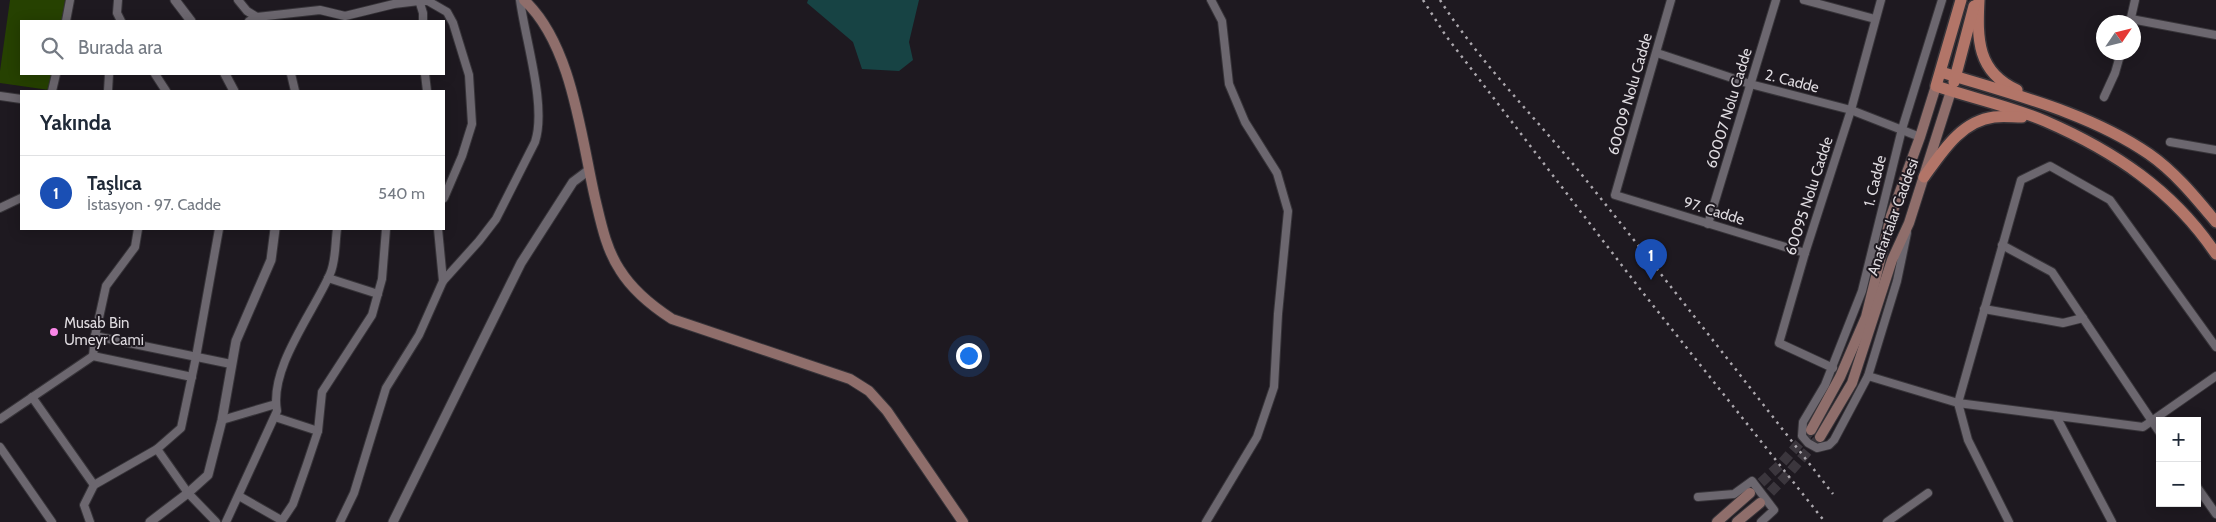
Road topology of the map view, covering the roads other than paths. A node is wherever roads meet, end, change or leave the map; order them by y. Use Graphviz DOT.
graph roads {
  1 [pos="70,0"];
  2 [pos="118,0"];
  3 [pos="175,0"];
  4 [pos="238,0"];
  5 [pos="419,0"];
  6 [pos="520,0"];
  7 [pos="524,0"];
  8 [pos="1211,0"];
  9 [pos="1671,0"];
  10 [pos="1776,0"];
  11 [pos="1804,0"];
  12 [pos="1881,0"];
  13 [pos="1942,0"];
  14 [pos="1961,0"];
  15 [pos="1978,0"];
  16 [pos="2135,0"];
  17 [pos="2131,15"];
  18 [pos="116,17"];
  19 [pos="261,19"];
  20 [pos="1875,19"];
  21 [pos="66,20"];
  22 [pos="190,20"];
  23 [pos="423,20"];
  24 [pos="2141,23"];
  25 [pos="2216,35"];
  26 [pos="1657,53"];
  27 [pos="2119,60"];
  28 [pos="1941,72"];
  29 [pos="56,75"];
  30 [pos="109,75"];
  31 [pos="157,75"];
  32 [pos="226,75"];
  33 [pos="292,75"];
  34 [pos="425,75"];
  35 [pos="1955,76"];
  36 [pos="1750,84"];
  37 [pos="1936,86"];
  38 [pos="52,90"];
  39 [pos="108,90"];
  40 [pos="165,90"];
  41 [pos="233,90"];
  42 [pos="296,90"];
  43 [pos="427,90"];
  44 [pos="1951,91"];
  45 [pos="0,96"];
  46 [pos="2104,97"];
  47 [pos="20,99"];
  48 [pos="2040,103"];
  49 [pos="1851,110"];
  50 [pos="2034,117"];
  51 [pos="1902,129"];
  52 [pos="1920,137"];
  53 [pos="2170,142"];
  54 [pos="2216,150"];
  55 [pos="589,170"];
  56 [pos="1924,177"];
  57 [pos="1615,195"];
  58 [pos="445,196"];
  59 [pos="20,198"];
  60 [pos="0,208"];
  61 [pos="2216,222"];
  62 [pos="1909,223"];
  63 [pos="1708,224"];
  64 [pos="138,230"];
  65 [pos="219,230"];
  66 [pos="275,230"];
  67 [pos="338,230"];
  68 [pos="386,230"];
  69 [pos="438,230"];
  70 [pos="2002,245"];
  71 [pos="1805,253"];
  72 [pos="2216,254"];
  73 [pos="328,278"];
  74 [pos="443,281"];
  75 [pos="378,294"];
  76 [pos="1984,309"];
  77 [pos="2083,318"];
  78 [pos="95,336"];
  79 [pos="2216,347"];
  80 [pos="93,356"];
  81 [pos="196,357"];
  82 [pos="231,364"];
  83 [pos="1833,368"];
  84 [pos="1868,376"];
  85 [pos="2216,376"];
  86 [pos="192,377"];
  87 [pos="32,397"];
  88 [pos="1958,403"];
  89 [pos="276,404"];
  90 [pos="2056,416"];
  91 [pos="274,417"];
  92 [pos="0,418"];
  93 [pos="222,420"];
  94 [pos="2151,421"];
  95 [pos="2156,428"];
  96 [pos="1811,430"];
  97 [pos="318,431"];
  98 [pos="1820,437"];
  99 [pos="0,447"];
  100 [pos="157,449"];
  101 [pos="94,485"];
  102 [pos="1750,493"];
  103 [pos="1928,493"];
  104 [pos="2201,493"];
  105 [pos="188,494"];
  106 [pos="239,496"];
  107 [pos="1698,497"];
  108 [pos="1760,503"];
  109 [pos="2216,514"];
  110 [pos="281,521"];
  111 [pos="52,522"];
  112 [pos="90,522"];
  113 [pos="150,522"];
  114 [pos="216,522"];
  115 [pos="226,522"];
  116 [pos="340,522"];
  117 [pos="394,522"];
  118 [pos="963,522"];
  119 [pos="1206,522"];
  120 [pos="1717,522"];
  121 [pos="1737,522"];
  122 [pos="1761,522"];
  123 [pos="1887,522"];
  124 [pos="2009,522"];
  125 [pos="2112,522"];
  1 -- 21 [label="street"];
  2 -- 18 [label="street"];
  3 -- 22 [label="street"];
  4 -- 19 [label="street"];
  5 -- 19 [label="street"];
  5 -- 23 [label="street"];
  5 -- 58 [label="street"];
  6 -- 74 [label="street"];
  7 -- 55 [label="main road"];
  8 -- 119 [label="street"];
  9 -- 26 [label="street, 60009 Nolu Cadde"];
  10 -- 36 [label="street, 60007 Nolu Cadde"];
  11 -- 20 [label="street"];
  12 -- 20 [label="street, 60095 Nolu Cadde"];
  13 -- 51 [label="street, 1. Cadde"];
  14 -- 28 [label="main road, Anafartalar Caddesi"];
  15 -- 35 [label="main road, Anafartalar Caddesi"];
  15 -- 48 [label="main road"];
  16 -- 17 [label="street"];
  20 -- 49 [label="street, 60095 Nolu Cadde"];
  24 -- 25 [label="street"];
  26 -- 36 [label="street, 2. Cadde"];
  26 -- 57 [label="street, 60009 Nolu Cadde"];
  27 -- 46 [label="street"];
  28 -- 35 [label="main road"];
  28 -- 37 [label="main road, Anafartalar Caddesi"];
  29 -- 38 [label="street"];
  30 -- 39 [label="street"];
  31 -- 40 [label="street"];
  32 -- 41 [label="street"];
  33 -- 42 [label="street"];
  34 -- 43 [label="street"];
  35 -- 44 [label="main road, Anafartalar Caddesi"];
  35 -- 48 [label="main road"];
  36 -- 49 [label="street, 2. Cadde"];
  36 -- 63 [label="street, 60007 Nolu Cadde"];
  37 -- 44 [label="main road"];
  37 -- 52 [label="main road, Anafartalar Caddesi"];
  44 -- 50 [label="main road"];
  44 -- 56 [label="main road, Anafartalar Caddesi"];
  45 -- 47 [label="street"];
  48 -- 61 [label="main road"];
  49 -- 51 [label="street, 2. Cadde"];
  49 -- 71 [label="street, 60095 Nolu Cadde"];
  50 -- 56 [label="main road"];
  50 -- 72 [label="main road"];
  51 -- 52 [label="street, 2. Cadde"];
  51 -- 83 [label="street, 1. Cadde"];
  52 -- 96 [label="main road, Anafartalar Caddesi"];
  53 -- 54 [label="street"];
  55 -- 117 [label="street"];
  55 -- 118 [label="main road"];
  56 -- 62 [label="main road, Anafartalar Caddesi"];
  57 -- 63 [label="street, 97. Cadde"];
  59 -- 60 [label="street"];
  62 -- 84 [label="street"];
  62 -- 98 [label="main road, Anafartalar Caddesi"];
  63 -- 71 [label="street, 97. Cadde"];
  64 -- 78 [label="street"];
  65 -- 81 [label="street"];
  66 -- 82 [label="street"];
  67 -- 73 [label="street"];
  68 -- 75 [label="street"];
  69 -- 74 [label="street"];
  70 -- 76 [label="street"];
  70 -- 77 [label="street"];
  70 -- 79 [label="street"];
  71 -- 83 [label="street, 60095 Nolu Cadde"];
  73 -- 75 [label="street"];
  73 -- 89 [label="street"];
  74 -- 116 [label="street"];
  75 -- 97 [label="street"];
  76 -- 77 [label="street"];
  76 -- 88 [label="street"];
  77 -- 94 [label="street"];
  78 -- 80 [label="street"];
  78 -- 81 [label="street"];
  80 -- 86 [label="street"];
  80 -- 87 [label="street"];
  81 -- 82 [label="street"];
  81 -- 86 [label="street"];
  82 -- 93 [label="street"];
  83 -- 84 [label="street, 1. Cadde"];
  84 -- 88 [label="street"];
  85 -- 94 [label="street"];
  86 -- 100 [label="street"];
  87 -- 92 [label="street"];
  87 -- 101 [label="street"];
  88 -- 90 [label="street"];
  88 -- 124 [label="street"];
  89 -- 91 [label="street"];
  89 -- 93 [label="street"];
  90 -- 94 [label="street"];
  90 -- 125 [label="street"];
  91 -- 97 [label="street"];
  91 -- 106 [label="street"];
  93 -- 105 [label="street"];
  94 -- 95 [label="street"];
  97 -- 110 [label="street"];
  99 -- 111 [label="street"];
  100 -- 101 [label="street"];
  100 -- 105 [label="street"];
  101 -- 112 [label="street"];
  102 -- 120 [label="main road"];
  103 -- 123 [label="street"];
  104 -- 109 [label="street"];
  105 -- 113 [label="street"];
  105 -- 114 [label="street"];
  106 -- 110 [label="street"];
  106 -- 115 [label="street"];
  107 -- 122 [label="street"];
  108 -- 121 [label="main road"];
}
